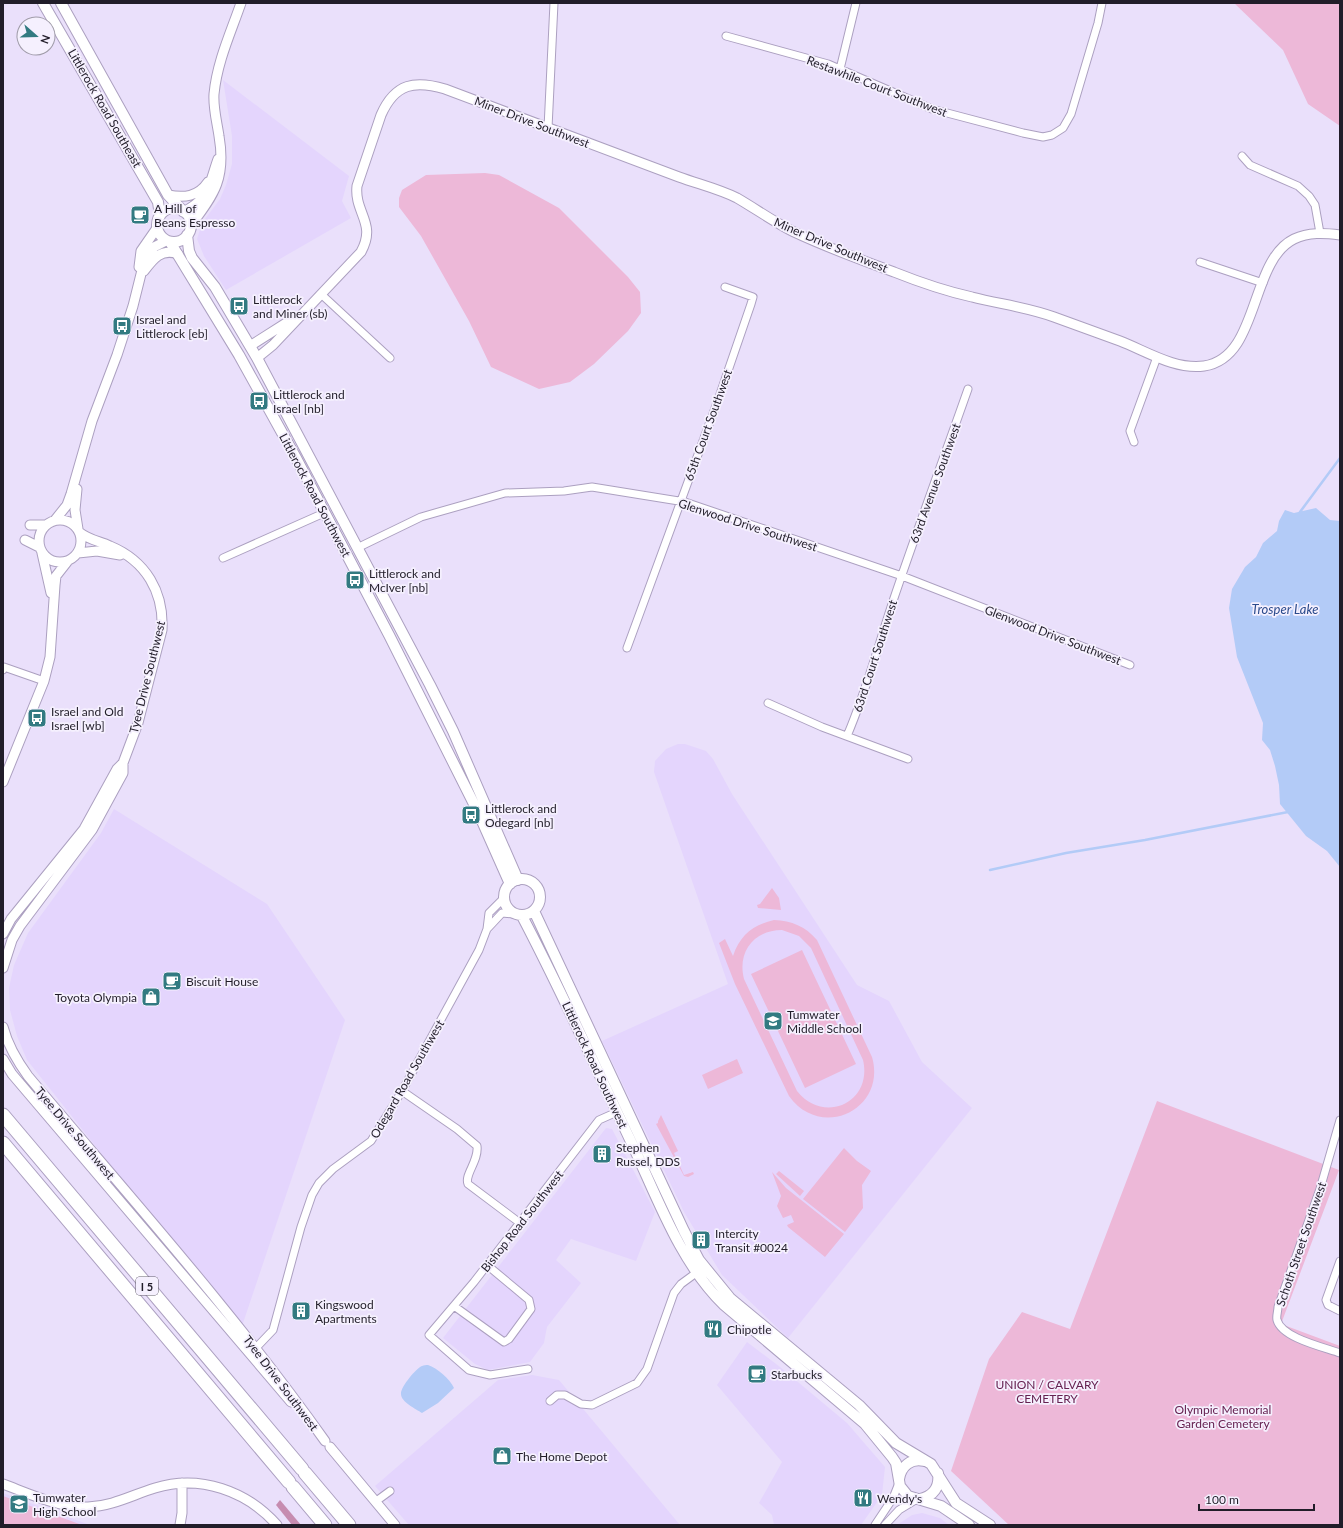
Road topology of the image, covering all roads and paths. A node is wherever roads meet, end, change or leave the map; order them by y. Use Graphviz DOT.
graph roads {
  1 [pos="43,3"];
  2 [pos="61,3"];
  3 [pos="241,3"];
  4 [pos="554,3"];
  5 [pos="856,3"];
  6 [pos="1102,3"];
  7 [pos="726,36"];
  8 [pos="840,69"];
  9 [pos="548,128"];
  10 [pos="221,149"];
  11 [pos="1242,156"];
  12 [pos="212,176"];
  13 [pos="168,195"];
  14 [pos="183,211"];
  15 [pos="160,216"];
  16 [pos="191,225"];
  17 [pos="157,228"];
  18 [pos="1320,233"];
  19 [pos="188,235"];
  20 [pos="1340,235"];
  21 [pos="168,241"];
  22 [pos="178,254"];
  23 [pos="1200,262"];
  24 [pos="139,278"];
  25 [pos="1263,283"];
  26 [pos="725,287"];
  27 [pos="321,294"];
  28 [pos="304,312"];
  29 [pos="250,346"];
  30 [pos="1158,357"];
  31 [pos="256,358"];
  32 [pos="390,358"];
  33 [pos="968,389"];
  34 [pos="1134,442"];
  35 [pos="79,467"];
  36 [pos="680,501"];
  37 [pos="324,513"];
  38 [pos="55,520"];
  39 [pos="46,524"];
  40 [pos="30,525"];
  41 [pos="78,531"];
  42 [pos="25,540"];
  43 [pos="357,548"];
  44 [pos="40,550"];
  45 [pos="78,553"];
  46 [pos="126,556"];
  47 [pos="223,558"];
  48 [pos="67,562"];
  49 [pos="902,576"];
  50 [pos="53,606"];
  51 [pos="627,648"];
  52 [pos="1130,665"];
  53 [pos="3,670"];
  54 [pos="44,681"];
  55 [pos="768,703"];
  56 [pos="847,736"];
  57 [pos="908,759"];
  58 [pos="123,763"];
  59 [pos="3,782"];
  60 [pos="514,882"];
  61 [pos="504,898"];
  62 [pos="534,911"];
  63 [pos="518,915"];
  64 [pos="487,929"];
  65 [pos="3,934"];
  66 [pos="3,968"];
  67 [pos="3,1027"];
  68 [pos="3,1058"];
  69 [pos="402,1091"];
  70 [pos="617,1112"];
  71 [pos="3,1115"];
  72 [pos="1340,1120"];
  73 [pos="3,1143"];
  74 [pos="3,1154"];
  75 [pos="67,1220"];
  76 [pos="520,1223"];
  77 [pos="1340,1261"];
  78 [pos="487,1265"];
  79 [pos="696,1273"];
  80 [pos="454,1306"];
  81 [pos="1340,1311"];
  82 [pos="253,1352"];
  83 [pos="1340,1353"];
  84 [pos="528,1369"];
  85 [pos="550,1401"];
  86 [pos="330,1447"];
  87 [pos="926,1461"];
  88 [pos="938,1473"];
  89 [pos="899,1481"];
  90 [pos="182,1483"];
  91 [pos="3,1484"];
  92 [pos="390,1491"];
  93 [pos="919,1499"];
  94 [pos="375,1502"];
  95 [pos="180,1525"];
  96 [pos="277,1525"];
  97 [pos="326,1525"];
  98 [pos="349,1525"];
  99 [pos="395,1525"];
  100 [pos="875,1525"];
  101 [pos="885,1525"];
  102 [pos="969,1525"];
  103 [pos="990,1525"];
  1 -- 15 [label="main road, Littlerock Road Southeast"];
  2 -- 13 [label="main road"];
  3 -- 10 [label="street"];
  4 -- 9 [label="street"];
  5 -- 8 [label="street"];
  6 -- 8 [label="street, Restawhile Court Southwest"];
  7 -- 8 [label="street, Restawhile Court Southwest"];
  9 -- 27 [label="street, Miner Drive Southwest"];
  9 -- 30 [label="street, Miner Drive Southwest"];
  10 -- 12 [label="street"];
  10 -- 16 [label="street"];
  11 -- 18 [label="street"];
  12 -- 13 [label="street"];
  12 -- 14 [label="street"];
  13 -- 14 [label="main road"];
  14 -- 15 [label="main road"];
  14 -- 16 [label="main road"];
  15 -- 17 [label="main road"];
  16 -- 19 [label="main road"];
  17 -- 21 [label="main road"];
  17 -- 24 [label="street"];
  18 -- 20 [label="street, Miner Drive Southwest"];
  18 -- 25 [label="street, Miner Drive Southwest"];
  19 -- 21 [label="main road"];
  19 -- 29 [label="main road, Littlerock Road Southwest"];
  21 -- 22 [label="main road, Littlerock Road Southwest"];
  21 -- 24 [label="street"];
  22 -- 24 [label="street"];
  22 -- 37 [label="main road, Littlerock Road Southwest"];
  23 -- 25 [label="street"];
  24 -- 35 [label="street"];
  25 -- 30 [label="street, Miner Drive Southwest"];
  26 -- 36 [label="street, 65th Court Southwest"];
  27 -- 28 [label="street, Miner Drive Southwest"];
  27 -- 32 [label="street"];
  28 -- 29 [label="street, Miner Drive Southwest"];
  28 -- 31 [label="street, Miner Drive Southwest"];
  29 -- 31 [label="main road, Littlerock Road Southwest"];
  30 -- 34 [label="street"];
  31 -- 43 [label="main road, Littlerock Road Southwest"];
  33 -- 49 [label="street, 63rd Avenue Southwest"];
  35 -- 38 [label="street"];
  35 -- 41 [label="street"];
  36 -- 43 [label="street, Glenwood Drive Southwest"];
  36 -- 49 [label="street, Glenwood Drive Southwest"];
  36 -- 51 [label="street, 65th Court Southwest"];
  37 -- 47 [label="street"];
  37 -- 60 [label="main road, Littlerock Road Southwest"];
  38 -- 39 [label="street"];
  38 -- 41 [label="street"];
  39 -- 40 [label="street"];
  39 -- 44 [label="street"];
  41 -- 45 [label="street"];
  41 -- 46 [label="street, Tyee Drive Southwest"];
  42 -- 44 [label="street"];
  43 -- 60 [label="main road, Littlerock Road Southwest"];
  44 -- 48 [label="street"];
  44 -- 50 [label="street"];
  45 -- 46 [label="street, Tyee Drive Southwest"];
  45 -- 48 [label="street"];
  46 -- 58 [label="street, Tyee Drive Southwest"];
  48 -- 50 [label="street"];
  49 -- 52 [label="street, Glenwood Drive Southwest"];
  49 -- 56 [label="street, 63rd Court Southwest"];
  50 -- 54 [label="street"];
  53 -- 54 [label="street"];
  54 -- 59 [label="street"];
  55 -- 56 [label="street"];
  56 -- 57 [label="street"];
  58 -- 65 [label="street, Tyee Drive Southwest"];
  58 -- 66 [label="street, Tyee Drive Southwest"];
  60 -- 61 [label="main road"];
  60 -- 62 [label="main road"];
  61 -- 63 [label="main road, Littlerock Road Southwest"];
  61 -- 64 [label="street, Odegard Road Southwest"];
  62 -- 63 [label="main road"];
  62 -- 87 [label="main road, Littlerock Road Southwest"];
  63 -- 64 [label="street"];
  63 -- 70 [label="main road, Littlerock Road Southwest"];
  64 -- 69 [label="street, Odegard Road Southwest"];
  67 -- 82 [label="street, Tyee Drive Southwest"];
  68 -- 82 [label="street, Tyee Drive Southwest"];
  69 -- 76 [label="street"];
  69 -- 82 [label="street, Odegard Road Southwest"];
  70 -- 76 [label="street, Bishop Road Southwest"];
  70 -- 79 [label="main road, Littlerock Road Southwest"];
  71 -- 98 [label="highway, I 5"];
  72 -- 83 [label="street, Schoth Street Southwest"];
  73 -- 75 [label="highway, I 5"];
  74 -- 75 [label="highway"];
  75 -- 97 [label="highway, I 5"];
  76 -- 78 [label="street, Bishop Road Southwest"];
  77 -- 81 [label="street"];
  78 -- 80 [label="street, Bishop Road Southwest"];
  78 -- 80 [label="street"];
  79 -- 85 [label="street"];
  79 -- 89 [label="main road, Littlerock Road Southwest"];
  80 -- 84 [label="street, Bishop Road Southwest"];
  82 -- 82 [label="street, Tyee Drive Southwest"];
  86 -- 94 [label="street"];
  87 -- 88 [label="main road, Littlerock Road Southwest"];
  87 -- 89 [label="main road"];
  88 -- 93 [label="main road"];
  88 -- 103 [label="main road, Littlerock Road Southwest"];
  89 -- 93 [label="main road, Littlerock Road Southwest"];
  89 -- 100 [label="street"];
  90 -- 91 [label="street"];
  90 -- 95 [label="street"];
  90 -- 96 [label="street"];
  92 -- 94 [label="street"];
  93 -- 101 [label="street"];
  93 -- 102 [label="main road, Littlerock Road Southwest"];
  94 -- 99 [label="street"];
}
